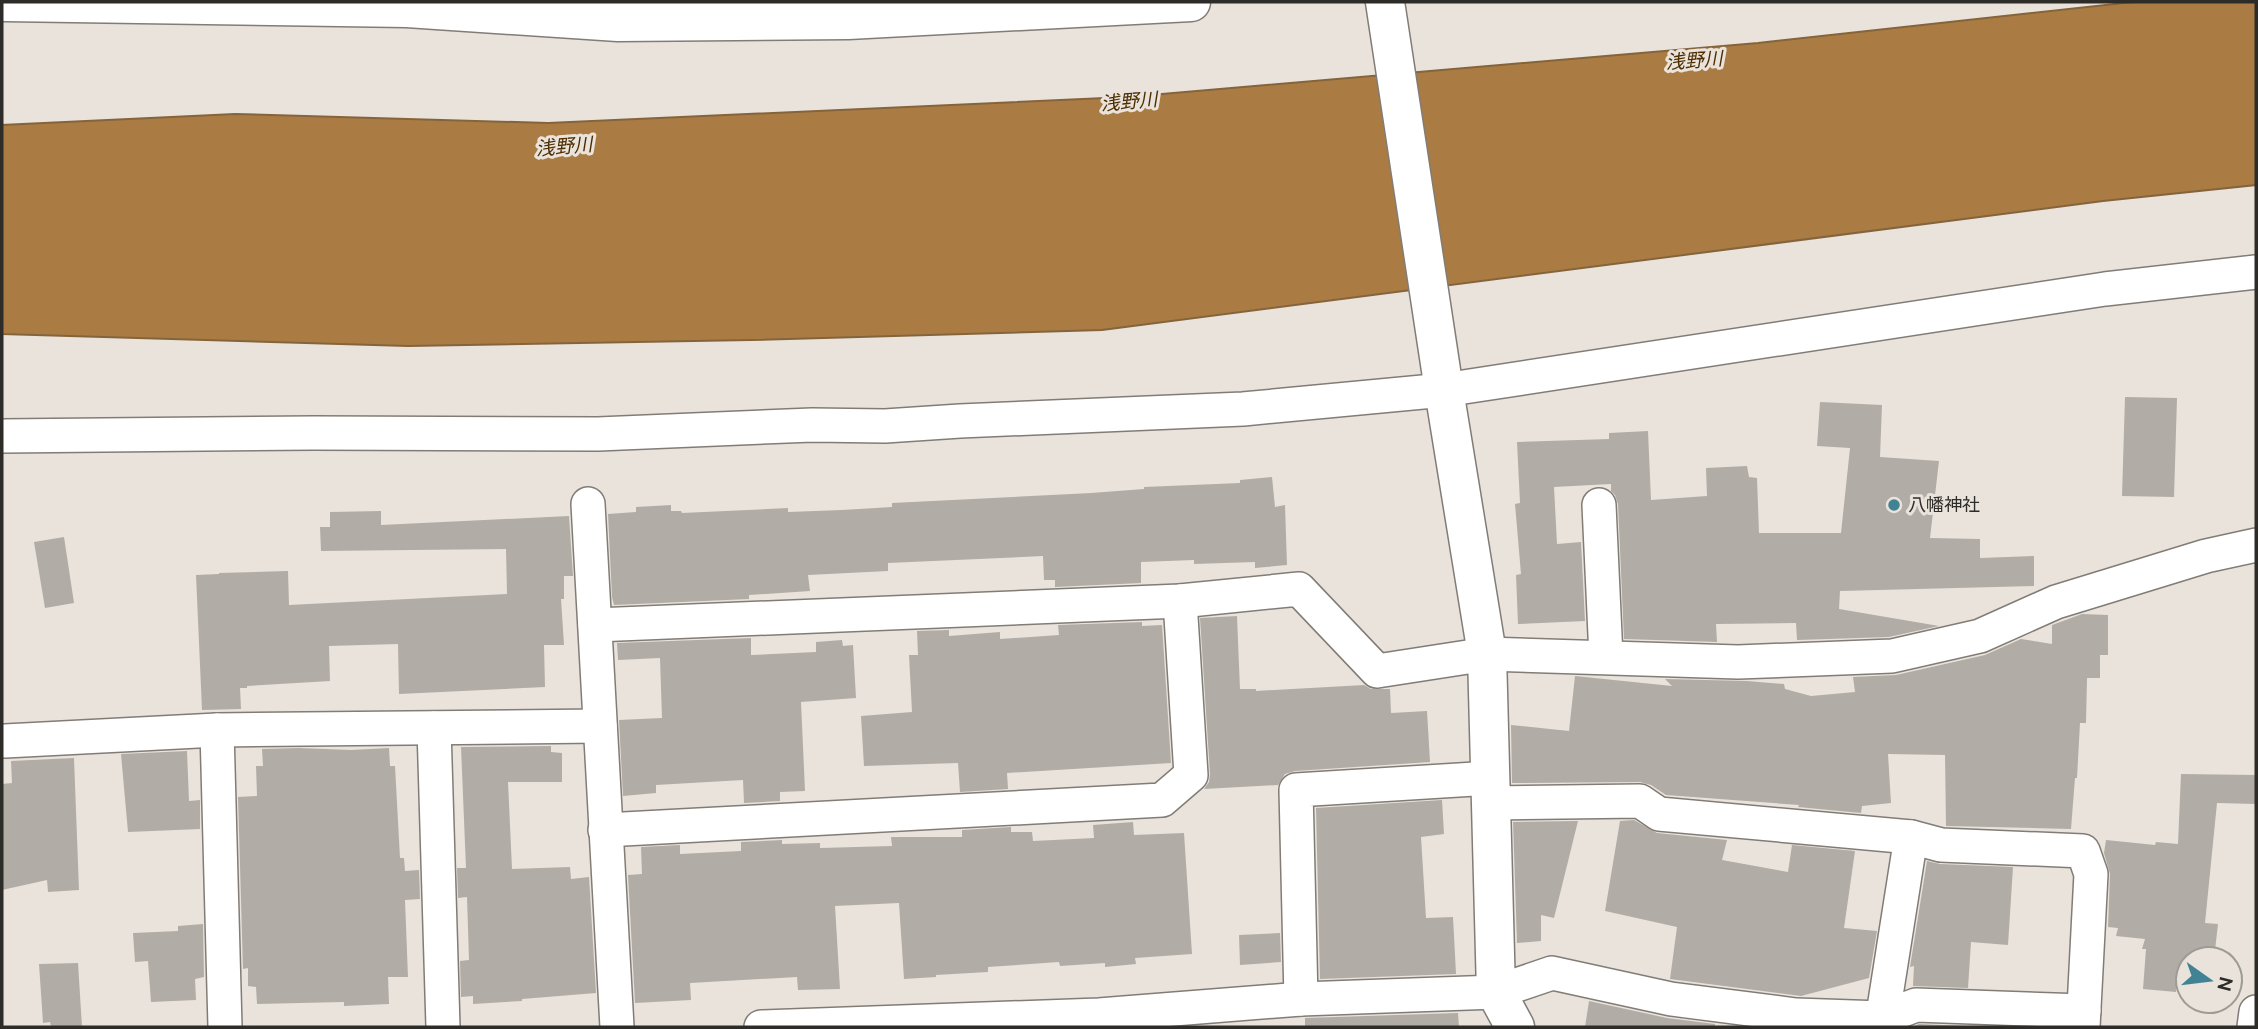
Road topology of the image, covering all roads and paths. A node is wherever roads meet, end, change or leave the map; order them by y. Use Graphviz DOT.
graph roads {
  1 [pos="5,2"];
  2 [pos="1191,2"];
  3 [pos="1385,2"];
  4 [pos="413,5"];
  5 [pos="2256,272"];
  6 [pos="1444,390"];
  7 [pos="2,436"];
  8 [pos="588,504"];
  9 [pos="1599,505"];
  10 [pos="2256,545"];
  11 [pos="1180,601"];
  12 [pos="595,625"];
  13 [pos="1487,654"];
  14 [pos="1606,657"];
  15 [pos="600,726"];
  16 [pos="434,728"];
  17 [pos="217,730"];
  18 [pos="5,741"];
  19 [pos="1491,790"];
  20 [pos="605,831"];
  21 [pos="1911,836"];
  22 [pos="1496,992"];
  23 [pos="1301,999"];
  24 [pos="2256,1012"];
  25 [pos="2084,1019"];
  26 [pos="1881,1023"];
  27 [pos="830,1026"];
  28 [pos="225,1027"];
  29 [pos="443,1027"];
  30 [pos="617,1027"];
  31 [pos="761,1027"];
  32 [pos="1516,1027"];
  33 [pos="2254,1027"];
  1 -- 4 [label="street"];
  2 -- 4 [label="street"];
  3 -- 6 [label="street"];
  5 -- 6 [label="street"];
  6 -- 7 [label="street"];
  6 -- 13 [label="street"];
  8 -- 12 [label="street"];
  9 -- 14 [label="street"];
  10 -- 14 [label="street"];
  11 -- 12 [label="street"];
  11 -- 13 [label="street"];
  11 -- 20 [label="street"];
  12 -- 15 [label="street"];
  13 -- 14 [label="street"];
  13 -- 19 [label="street"];
  15 -- 16 [label="street"];
  15 -- 20 [label="street"];
  16 -- 17 [label="street"];
  16 -- 29 [label="street"];
  17 -- 18 [label="street"];
  17 -- 28 [label="street"];
  19 -- 21 [label="street"];
  19 -- 22 [label="street"];
  19 -- 23 [label="street"];
  20 -- 30 [label="street"];
  21 -- 25 [label="street"];
  21 -- 26 [label="street"];
  22 -- 23 [label="street"];
  22 -- 26 [label="street"];
  22 -- 32 [label="street"];
  23 -- 27 [label="street"];
  24 -- 33 [label="street"];
  25 -- 26 [label="street"];
  27 -- 31 [label="street"];
}
